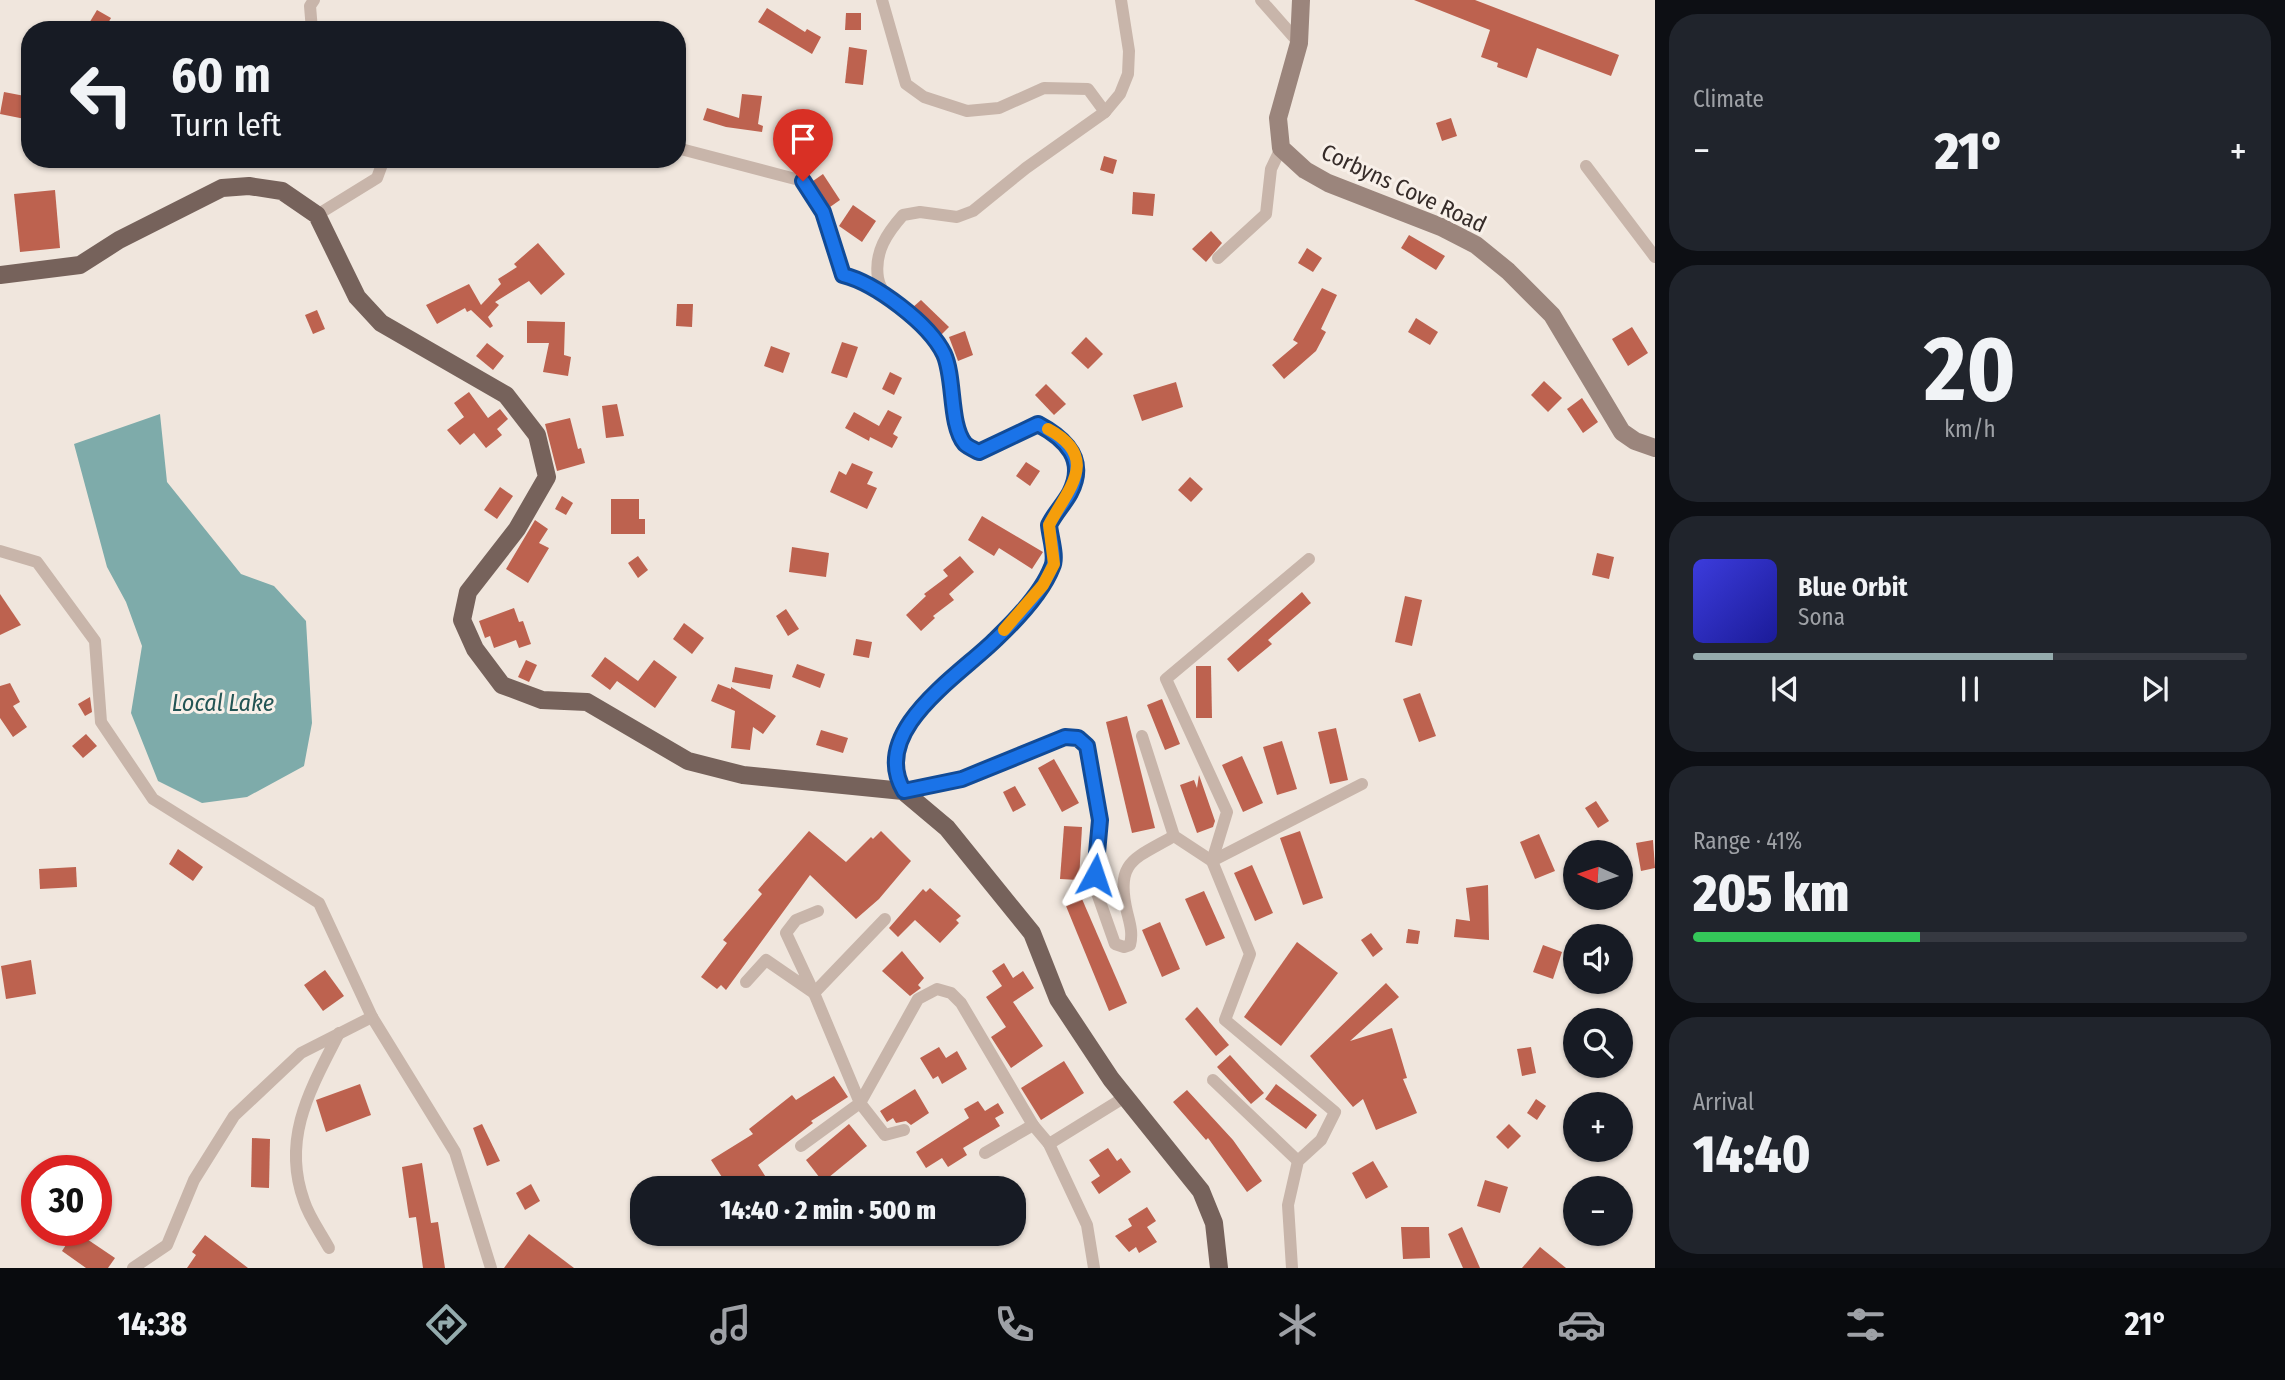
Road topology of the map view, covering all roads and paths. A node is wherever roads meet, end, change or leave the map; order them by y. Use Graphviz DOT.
graph roads {
  1 [pos="314,0"];
  2 [pos="882,0"];
  3 [pos="1121,0"];
  4 [pos="1261,0"];
  5 [pos="1301,0"];
  6 [pos="311,21"];
  7 [pos="1300,43"];
  8 [pos="1105,112"];
  9 [pos="1281,148"];
  10 [pos="686,150"];
  11 [pos="1586,166"];
  12 [pos="381,168"];
  13 [pos="317,215"];
  14 [pos="1655,257"];
  15 [pos="1218,258"];
  16 [pos="0,275"];
  17 [pos="888,298"];
  18 [pos="1655,448"];
  19 [pos="0,551"];
  20 [pos="1309,559"];
  21 [pos="1142,736"];
  22 [pos="1363,784"];
  23 [pos="904,791"];
  24 [pos="1174,836"];
  25 [pos="1212,861"];
  26 [pos="818,911"];
  27 [pos="886,919"];
  28 [pos="746,982"];
  29 [pos="814,993"];
  30 [pos="372,1017"];
  31 [pos="340,1033"];
  32 [pos="1213,1080"];
  33 [pos="1125,1097"];
  34 [pos="860,1102"];
  35 [pos="1033,1125"];
  36 [pos="904,1130"];
  37 [pos="1049,1144"];
  38 [pos="801,1146"];
  39 [pos="985,1153"];
  40 [pos="1298,1161"];
  41 [pos="329,1248"];
  42 [pos="133,1268"];
  43 [pos="491,1268"];
  44 [pos="1094,1268"];
  45 [pos="1219,1268"];
  46 [pos="1292,1268"];
  1 -- 6 [label="street"];
  2 -- 8 [label="street"];
  3 -- 8 [label="street"];
  4 -- 7 [label="street"];
  5 -- 7 [label="main road"];
  7 -- 9 [label="main road"];
  8 -- 17 [label="street"];
  9 -- 15 [label="street"];
  9 -- 18 [label="main road, Corbyns Cove Road"];
  10 -- 17 [label="street"];
  11 -- 14 [label="street"];
  12 -- 13 [label="street"];
  13 -- 16 [label="main road"];
  13 -- 23 [label="main road"];
  17 -- 23 [label="street"];
  19 -- 30 [label="street"];
  20 -- 25 [label="street"];
  21 -- 24 [label="street"];
  22 -- 25 [label="street"];
  23 -- 24 [label="street"];
  23 -- 33 [label="main road"];
  24 -- 25 [label="street"];
  25 -- 40 [label="street"];
  26 -- 29 [label="street"];
  27 -- 29 [label="street"];
  28 -- 29 [label="street"];
  29 -- 34 [label="street"];
  30 -- 31 [label="street"];
  30 -- 43 [label="street"];
  31 -- 41 [label="street"];
  31 -- 42 [label="street"];
  32 -- 40 [label="street"];
  33 -- 37 [label="street"];
  33 -- 45 [label="main road"];
  34 -- 35 [label="street"];
  34 -- 36 [label="street"];
  34 -- 38 [label="street"];
  35 -- 37 [label="street"];
  35 -- 39 [label="street"];
  37 -- 44 [label="street"];
  40 -- 46 [label="street"];
}
